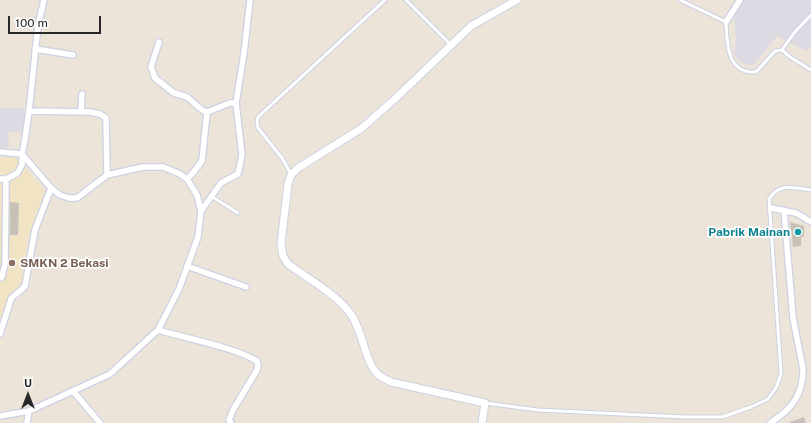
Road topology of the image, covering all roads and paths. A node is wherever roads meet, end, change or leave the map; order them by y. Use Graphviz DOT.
graph roads {
  1 [pos="44,0"];
  2 [pos="250,0"];
  3 [pos="385,0"];
  4 [pos="406,0"];
  5 [pos="518,0"];
  6 [pos="680,0"];
  7 [pos="740,0"];
  8 [pos="811,15"];
  9 [pos="726,22"];
  10 [pos="159,42"];
  11 [pos="451,45"];
  12 [pos="35,49"];
  13 [pos="782,50"];
  14 [pos="74,55"];
  15 [pos="811,70"];
  16 [pos="82,94"];
  17 [pos="236,103"];
  18 [pos="29,111"];
  19 [pos="81,112"];
  20 [pos="207,112"];
  21 [pos="0,152"];
  22 [pos="22,154"];
  23 [pos="108,175"];
  24 [pos="291,175"];
  25 [pos="3,179"];
  26 [pos="187,179"];
  27 [pos="51,188"];
  28 [pos="811,190"];
  29 [pos="210,196"];
  30 [pos="770,208"];
  31 [pos="784,210"];
  32 [pos="201,211"];
  33 [pos="238,213"];
  34 [pos="811,222"];
  35 [pos="187,266"];
  36 [pos="0,278"];
  37 [pos="246,287"];
  38 [pos="158,330"];
  39 [pos="0,334"];
  40 [pos="73,391"];
  41 [pos="485,403"];
  42 [pos="29,411"];
  43 [pos="0,416"];
  44 [pos="27,423"];
  45 [pos="100,423"];
  46 [pos="231,423"];
  47 [pos="482,423"];
  48 [pos="770,423"];
  1 -- 12 [label="street"];
  2 -- 17 [label="street"];
  3 -- 24 [label="lane"];
  4 -- 11 [label="lane"];
  5 -- 11 [label="street"];
  6 -- 9 [label="lane"];
  7 -- 9 [label="street"];
  8 -- 13 [label="lane"];
  9 -- 13 [label="lane"];
  10 -- 20 [label="street"];
  11 -- 24 [label="street"];
  12 -- 14 [label="street"];
  12 -- 18 [label="street"];
  13 -- 15 [label="lane"];
  16 -- 19 [label="street"];
  17 -- 20 [label="street"];
  17 -- 29 [label="street"];
  18 -- 19 [label="street"];
  18 -- 22 [label="street"];
  19 -- 23 [label="street"];
  20 -- 26 [label="street"];
  21 -- 22 [label="street"];
  22 -- 25 [label="street"];
  22 -- 27 [label="street"];
  23 -- 26 [label="street"];
  23 -- 27 [label="street"];
  24 -- 41 [label="street"];
  25 -- 36 [label="street"];
  26 -- 32 [label="street"];
  27 -- 39 [label="street"];
  28 -- 30 [label="lane"];
  29 -- 32 [label="street"];
  29 -- 33 [label="lane"];
  30 -- 31 [label="street"];
  30 -- 41 [label="lane"];
  31 -- 34 [label="street"];
  31 -- 48 [label="street"];
  32 -- 35 [label="street"];
  35 -- 37 [label="street"];
  35 -- 38 [label="street"];
  38 -- 40 [label="street"];
  38 -- 46 [label="street"];
  40 -- 42 [label="street"];
  40 -- 45 [label="street"];
  41 -- 47 [label="street"];
  42 -- 43 [label="street"];
  42 -- 44 [label="street"];
}
